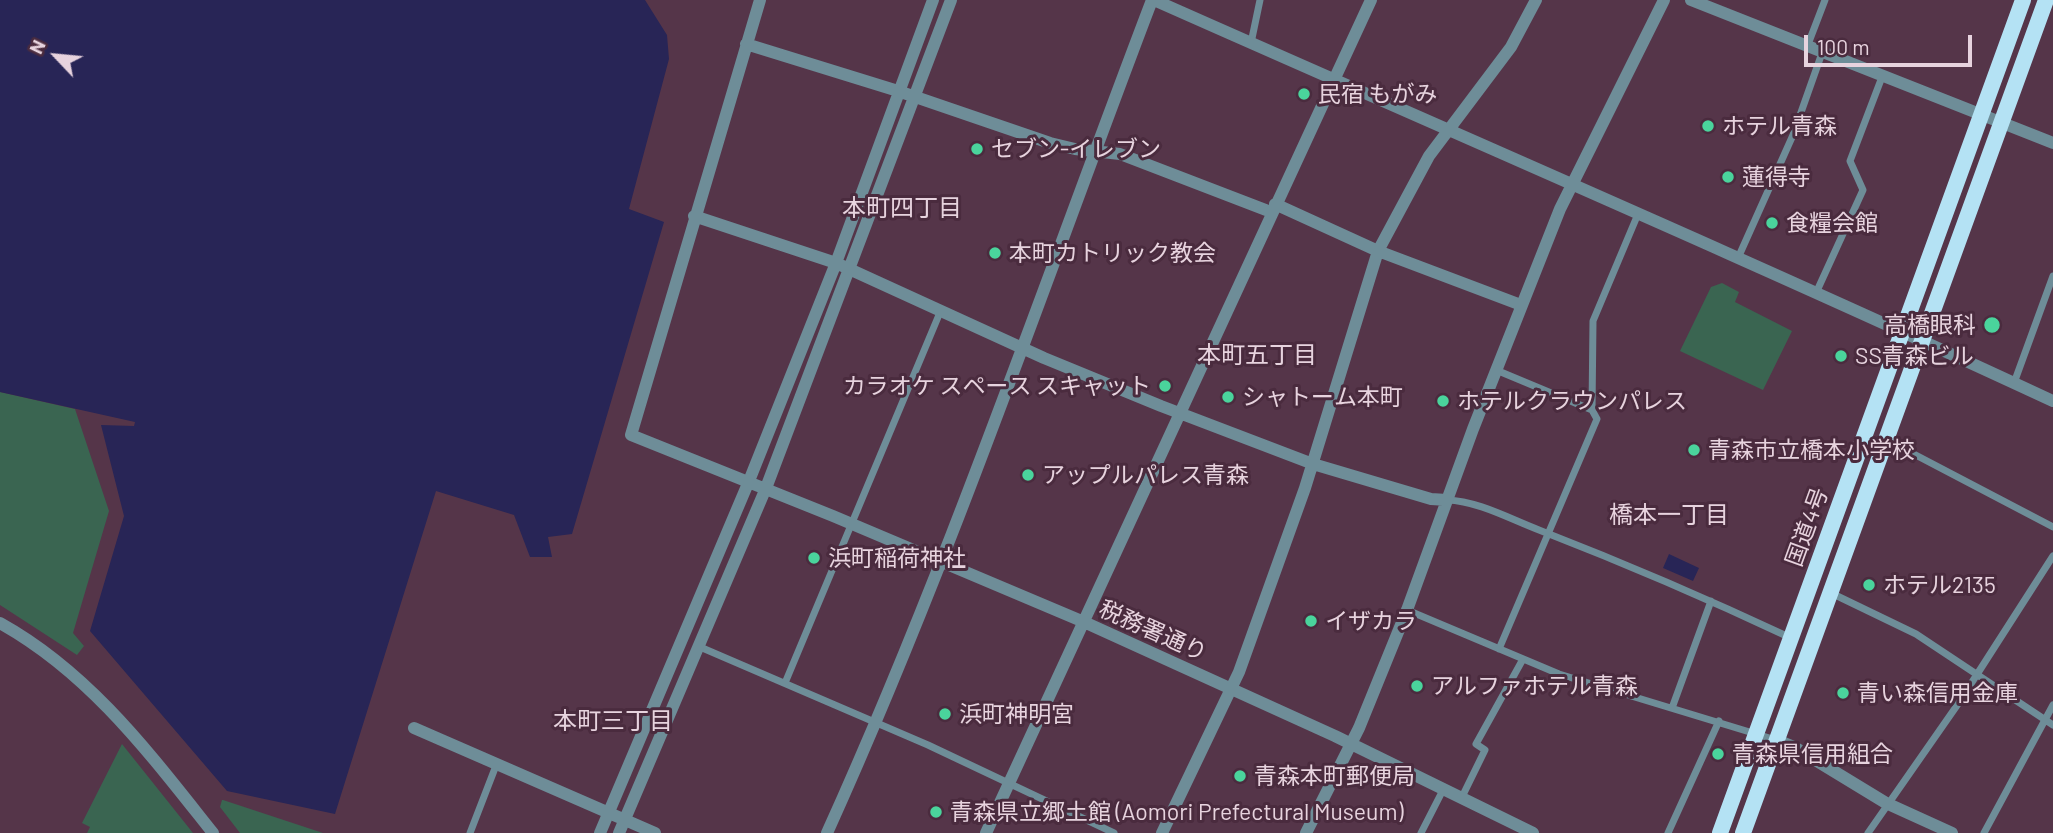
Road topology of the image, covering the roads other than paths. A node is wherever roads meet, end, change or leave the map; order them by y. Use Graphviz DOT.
graph roads {
  1 [pos="760,0"];
  2 [pos="933,0"];
  3 [pos="951,0"];
  4 [pos="1153,0"];
  5 [pos="1260,0"];
  6 [pos="1371,0"];
  7 [pos="1536,0"];
  8 [pos="1664,0"];
  9 [pos="1691,0"];
  10 [pos="1825,0"];
  11 [pos="2023,0"];
  12 [pos="2046,0"];
  13 [pos="1251,43"];
  14 [pos="746,44"];
  15 [pos="1807,47"];
  16 [pos="1822,53"];
  17 [pos="1882,77"];
  18 [pos="1333,81"];
  19 [pos="898,91"];
  20 [pos="915,96"];
  21 [pos="1981,116"];
  22 [pos="2002,124"];
  23 [pos="1446,131"];
  24 [pos="2053,143"];
  25 [pos="1095,151"];
  26 [pos="1572,183"];
  27 [pos="1273,208"];
  28 [pos="1638,214"];
  29 [pos="694,216"];
  30 [pos="1378,251"];
  31 [pos="1738,258"];
  32 [pos="836,263"];
  33 [pos="851,270"];
  34 [pos="2053,276"];
  35 [pos="1816,293"];
  36 [pos="1521,305"];
  37 [pos="941,309"];
  38 [pos="1902,332"];
  39 [pos="1923,341"];
  40 [pos="1024,348"];
  41 [pos="1496,370"];
  42 [pos="2014,383"];
  43 [pos="2053,401"];
  44 [pos="1592,410"];
  45 [pos="1178,412"];
  46 [pos="1887,440"];
  47 [pos="1313,464"];
  48 [pos="749,481"];
  49 [pos="766,488"];
  50 [pos="1447,500"];
  51 [pos="853,524"];
  52 [pos="2053,527"];
  53 [pos="1549,534"];
  54 [pos="2053,556"];
  55 [pos="940,561"];
  56 [pos="1831,593"];
  57 [pos="1711,601"];
  58 [pos="1407,610"];
  59 [pos="0,622"];
  60 [pos="1084,622"];
  61 [pos="1792,638"];
  62 [pos="700,647"];
  63 [pos="1499,649"];
  64 [pos="1523,659"];
  65 [pos="1978,673"];
  66 [pos="785,683"];
  67 [pos="1232,689"];
  68 [pos="2053,705"];
  69 [pos="1672,708"];
  70 [pos="1719,721"];
  71 [pos="2049,722"];
  72 [pos="877,723"];
  73 [pos="414,728"];
  74 [pos="1757,733"];
  75 [pos="1777,740"];
  76 [pos="1351,744"];
  77 [pos="497,763"];
  78 [pos="1009,783"];
  79 [pos="1444,789"];
  80 [pos="1462,797"];
  81 [pos="1886,803"];
  82 [pos="609,812"];
  83 [pos="625,819"];
  84 [pos="213,833"];
  85 [pos="471,833"];
  86 [pos="600,833"];
  87 [pos="619,833"];
  88 [pos="655,833"];
  89 [pos="827,833"];
  90 [pos="986,833"];
  91 [pos="1114,833"];
  92 [pos="1162,833"];
  93 [pos="1306,833"];
  94 [pos="1421,833"];
  95 [pos="1533,833"];
  96 [pos="1668,833"];
  97 [pos="1720,833"];
  98 [pos="1743,833"];
  99 [pos="1868,833"];
  100 [pos="1952,833"];
  101 [pos="1984,833"];
  1 -- 14 [label="street, 税務署通り"];
  2 -- 19 [label="street"];
  3 -- 20 [label="street"];
  4 -- 13 [label="street"];
  4 -- 25 [label="street"];
  5 -- 13 [label="street"];
  6 -- 18 [label="street"];
  7 -- 23 [label="street"];
  8 -- 26 [label="street"];
  9 -- 15 [label="street"];
  10 -- 15 [label="street"];
  11 -- 21 [label="highway, 国道4号"];
  12 -- 22 [label="highway, 国道4号"];
  13 -- 18 [label="street"];
  14 -- 19 [label="street"];
  14 -- 29 [label="street, 税務署通り"];
  15 -- 16 [label="street"];
  16 -- 17 [label="street"];
  16 -- 31 [label="street"];
  17 -- 21 [label="street"];
  17 -- 35 [label="street"];
  18 -- 23 [label="street"];
  18 -- 27 [label="street"];
  19 -- 20 [label="street"];
  19 -- 32 [label="street"];
  20 -- 25 [label="street"];
  20 -- 33 [label="street"];
  21 -- 22 [label="street"];
  21 -- 38 [label="highway, 国道4号"];
  22 -- 24 [label="street"];
  22 -- 39 [label="highway, 国道4号"];
  23 -- 26 [label="street"];
  23 -- 30 [label="street"];
  25 -- 27 [label="street"];
  25 -- 40 [label="street"];
  26 -- 28 [label="street"];
  26 -- 36 [label="street"];
  27 -- 30 [label="street"];
  27 -- 45 [label="street"];
  28 -- 31 [label="street"];
  28 -- 44 [label="street"];
  29 -- 32 [label="street"];
  29 -- 48 [label="street, 税務署通り"];
  30 -- 36 [label="street"];
  30 -- 47 [label="street"];
  31 -- 35 [label="street"];
  32 -- 33 [label="street"];
  32 -- 48 [label="street"];
  33 -- 37 [label="street"];
  33 -- 49 [label="street"];
  34 -- 42 [label="street"];
  35 -- 38 [label="street"];
  36 -- 41 [label="street"];
  37 -- 40 [label="street"];
  37 -- 51 [label="street"];
  38 -- 39 [label="street"];
  38 -- 61 [label="highway, 国道4号"];
  39 -- 42 [label="street"];
  39 -- 46 [label="highway, 国道4号"];
  40 -- 45 [label="street"];
  40 -- 55 [label="street"];
  41 -- 44 [label="street"];
  41 -- 50 [label="street"];
  42 -- 43 [label="street"];
  44 -- 53 [label="street"];
  45 -- 47 [label="street"];
  45 -- 60 [label="street"];
  46 -- 52 [label="street"];
  46 -- 56 [label="highway, 国道4号"];
  47 -- 50 [label="street"];
  47 -- 67 [label="street"];
  48 -- 49 [label="street, 税務署通り"];
  48 -- 82 [label="street"];
  49 -- 51 [label="street, 税務署通り"];
  49 -- 62 [label="street"];
  50 -- 53 [label="street"];
  50 -- 58 [label="street"];
  51 -- 55 [label="street, 税務署通り"];
  51 -- 66 [label="street"];
  53 -- 57 [label="street"];
  53 -- 63 [label="street"];
  54 -- 65 [label="street"];
  55 -- 60 [label="street, 税務署通り"];
  55 -- 72 [label="street"];
  56 -- 65 [label="street"];
  56 -- 75 [label="highway, 国道4号"];
  57 -- 61 [label="street"];
  57 -- 69 [label="street"];
  58 -- 63 [label="street"];
  58 -- 76 [label="street"];
  59 -- 84 [label="street"];
  60 -- 67 [label="street, 税務署通り"];
  60 -- 78 [label="street"];
  61 -- 74 [label="highway, 国道4号"];
  62 -- 66 [label="street"];
  62 -- 83 [label="street"];
  63 -- 64 [label="street"];
  64 -- 69 [label="street"];
  64 -- 80 [label="street"];
  65 -- 71 [label="street"];
  65 -- 81 [label="street"];
  66 -- 72 [label="street"];
  67 -- 76 [label="street, 税務署通り"];
  67 -- 92 [label="street"];
  68 -- 71 [label="street"];
  69 -- 70 [label="street"];
  70 -- 74 [label="street"];
  70 -- 96 [label="street"];
  71 -- 101 [label="street"];
  72 -- 78 [label="street"];
  72 -- 89 [label="street"];
  73 -- 77 [label="street"];
  74 -- 75 [label="street"];
  74 -- 97 [label="highway, 国道4号"];
  75 -- 81 [label="street"];
  75 -- 98 [label="highway, 国道4号"];
  76 -- 79 [label="street, 税務署通り"];
  76 -- 93 [label="street"];
  77 -- 82 [label="street"];
  77 -- 85 [label="street"];
  78 -- 90 [label="street"];
  78 -- 91 [label="street"];
  79 -- 80 [label="street, 税務署通り"];
  79 -- 94 [label="street"];
  80 -- 95 [label="street, 税務署通り"];
  81 -- 99 [label="street"];
  81 -- 100 [label="street"];
  82 -- 83 [label="street"];
  82 -- 86 [label="street"];
  83 -- 87 [label="street"];
  83 -- 88 [label="street"];
}
